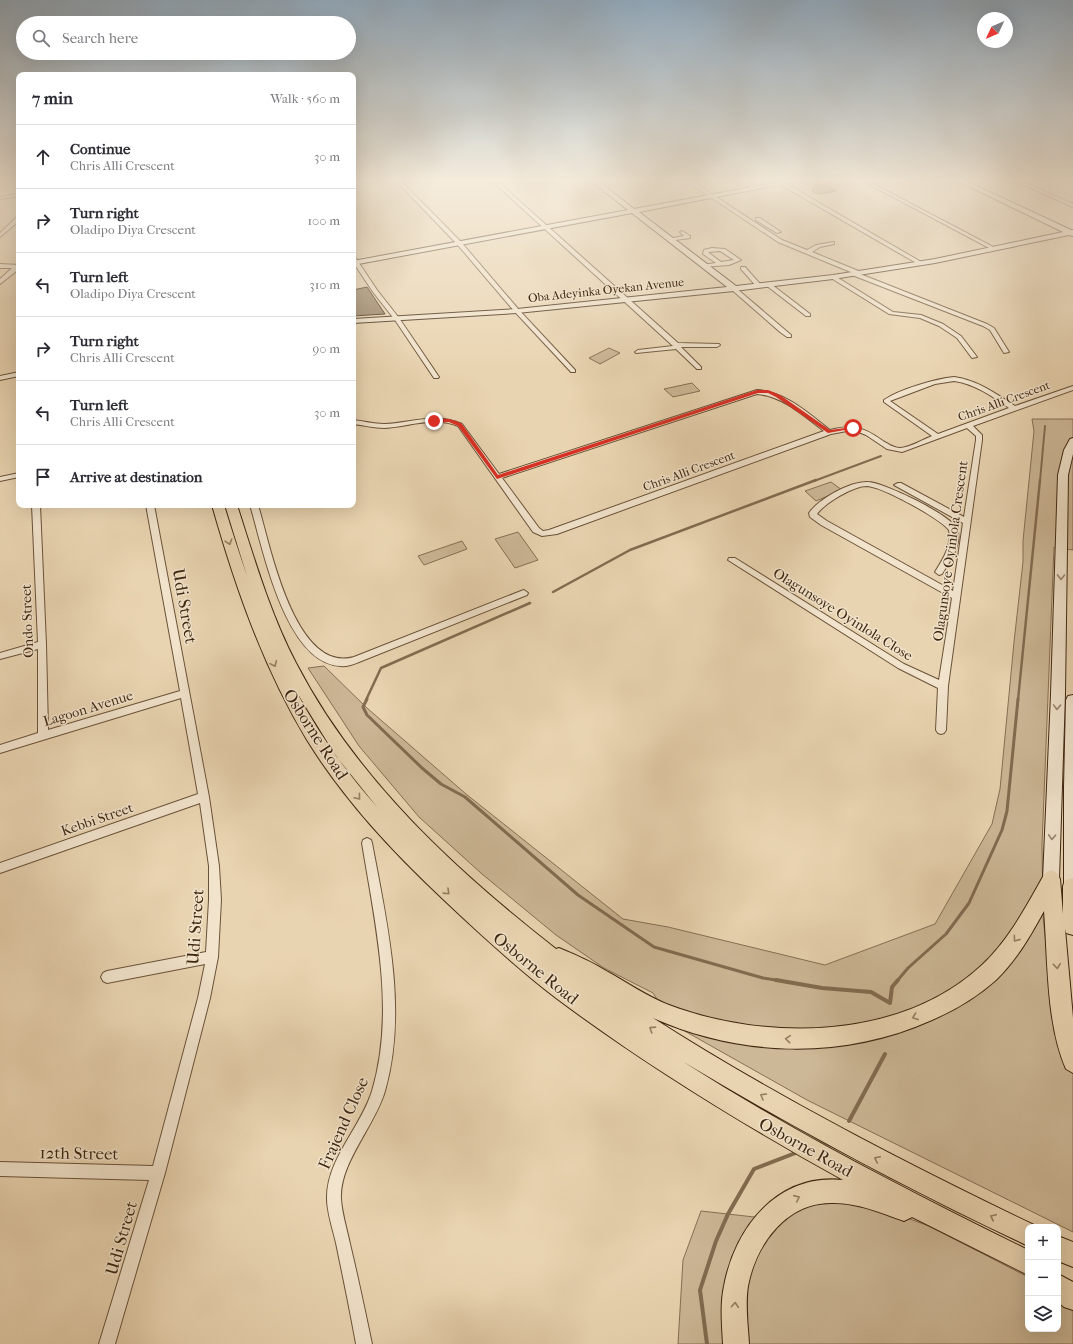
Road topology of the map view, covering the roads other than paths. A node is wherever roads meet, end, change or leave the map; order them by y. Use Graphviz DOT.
graph roads {
  1 [pos="459,243"];
  2 [pos="563,243"];
  3 [pos="674,243"];
  4 [pos="784,243"];
  5 [pos="832,243"];
  6 [pos="885,243"];
  7 [pos="983,243"];
  8 [pos="1025,243"];
  9 [pos="995,249"];
  10 [pos="808,252"];
  11 [pos="356,261"];
  12 [pos="719,263"];
  13 [pos="920,263"];
  14 [pos="356,264"];
  15 [pos="0,266"];
  16 [pos="704,266"];
  17 [pos="16,267"];
  18 [pos="743,268"];
  19 [pos="16,269"];
  20 [pos="856,273"];
  21 [pos="833,277"];
  22 [pos="0,282"];
  23 [pos="770,285"];
  24 [pos="759,286"];
  25 [pos="734,289"];
  26 [pos="626,300"];
  27 [pos="517,311"];
  28 [pos="808,315"];
  29 [pos="397,319"];
  30 [pos="356,321"];
  31 [pos="789,336"];
  32 [pos="717,345"];
  33 [pos="676,346"];
  34 [pos="638,352"];
  35 [pos="1006,352"];
  36 [pos="974,357"];
  37 [pos="698,368"];
  38 [pos="573,371"];
  39 [pos="16,375"];
  40 [pos="436,377"];
  41 [pos="0,378"];
  42 [pos="1073,388"];
  43 [pos="1014,408"];
  44 [pos="356,422"];
  45 [pos="968,425"];
  46 [pos="829,432"];
  47 [pos="938,437"];
  48 [pos="1073,441"];
  49 [pos="16,476"];
  50 [pos="497,477"];
  51 [pos="0,479"];
  52 [pos="898,485"];
  53 [pos="36,508"];
  54 [pos="151,508"];
  55 [pos="219,508"];
  56 [pos="232,508"];
  57 [pos="255,508"];
  58 [pos="967,522"];
  59 [pos="732,560"];
  60 [pos="939,572"];
  61 [pos="524,592"];
  62 [pos="956,597"];
  63 [pos="42,644"];
  64 [pos="0,656"];
  65 [pos="943,686"];
  66 [pos="184,693"];
  67 [pos="1073,700"];
  68 [pos="941,730"];
  69 [pos="43,736"];
  70 [pos="0,749"];
  71 [pos="204,797"];
  72 [pos="367,843"];
  73 [pos="0,868"];
  74 [pos="1050,878"];
  75 [pos="1073,887"];
  76 [pos="1044,909"];
  77 [pos="1073,918"];
  78 [pos="1073,926"];
  79 [pos="541,951"];
  80 [pos="212,957"];
  81 [pos="107,977"];
  82 [pos="1073,1062"];
  83 [pos="0,1169"];
  84 [pos="158,1173"];
  85 [pos="941,1220"];
  86 [pos="1025,1232"];
  87 [pos="1061,1249"];
  88 [pos="1073,1255"];
  89 [pos="1025,1262"];
  90 [pos="1061,1279"];
  91 [pos="1073,1285"];
  92 [pos="1061,1288"];
  93 [pos="1073,1298"];
  94 [pos="108,1344"];
  95 [pos="364,1344"];
  96 [pos="736,1344"];
  1 -- 11 [label="main road"];
  1 -- 27 [label="street"];
  2 -- 26 [label="street"];
  3 -- 16 [label="main road"];
  4 -- 10 [label="street"];
  5 -- 10 [label="street"];
  6 -- 13 [label="street"];
  7 -- 9 [label="street"];
  8 -- 9 [label="main road, Oba Adeyinka Oyekan Avenue"];
  9 -- 13 [label="main road, Oba Adeyinka Oyekan Avenue"];
  10 -- 20 [label="street"];
  12 -- 12 [label="street"];
  12 -- 16 [label="street"];
  13 -- 20 [label="main road, Oba Adeyinka Oyekan Avenue"];
  14 -- 29 [label="street"];
  15 -- 17 [label="street"];
  16 -- 25 [label="main road"];
  18 -- 24 [label="street"];
  19 -- 22 [label="street"];
  20 -- 21 [label="main road, Oba Adeyinka Oyekan Avenue"];
  20 -- 35 [label="street"];
  21 -- 23 [label="main road, Oba Adeyinka Oyekan Avenue"];
  21 -- 36 [label="street"];
  23 -- 24 [label="main road, Oba Adeyinka Oyekan Avenue"];
  23 -- 28 [label="street"];
  24 -- 25 [label="main road, Oba Adeyinka Oyekan Avenue"];
  25 -- 26 [label="main road, Oba Adeyinka Oyekan Avenue"];
  25 -- 31 [label="street"];
  26 -- 27 [label="main road, Oba Adeyinka Oyekan Avenue"];
  26 -- 33 [label="street"];
  27 -- 29 [label="main road, Oba Adeyinka Oyekan Avenue"];
  27 -- 38 [label="street"];
  29 -- 30 [label="main road, Oba Adeyinka Oyekan Avenue"];
  29 -- 40 [label="street"];
  32 -- 33 [label="street"];
  33 -- 34 [label="street"];
  33 -- 37 [label="street"];
  39 -- 41 [label="street"];
  42 -- 43 [label="street, Chris Alli Crescent"];
  43 -- 45 [label="street, Chris Alli Crescent"];
  43 -- 47 [label="street"];
  44 -- 50 [label="street, Chris Alli Crescent"];
  45 -- 47 [label="street, Chris Alli Crescent"];
  45 -- 58 [label="street, Olagunsoye Oyinlola Crescent"];
  46 -- 47 [label="street, Chris Alli Crescent"];
  46 -- 50 [label="street"];
  46 -- 50 [label="street, Chris Alli Crescent"];
  48 -- 74 [label="main road, one-way"];
  49 -- 51 [label="street"];
  52 -- 58 [label="street"];
  53 -- 63 [label="street, Ondo Street"];
  54 -- 66 [label="street, Udi Street"];
  55 -- 85 [label="main road, Osborne Road, one-way"];
  56 -- 79 [label="main road, Osborne Road"];
  57 -- 61 [label="street"];
  58 -- 62 [label="street, Olagunsoye Oyinlola Crescent"];
  59 -- 65 [label="street, Olagunsoye Oyinlola Close"];
  60 -- 62 [label="street"];
  62 -- 65 [label="street, Olagunsoye Oyinlola Crescent"];
  63 -- 64 [label="street"];
  63 -- 69 [label="street, Ondo Street"];
  65 -- 68 [label="street, Olagunsoye Oyinlola Crescent"];
  66 -- 69 [label="street, Lagoon Avenue"];
  66 -- 71 [label="street, Udi Street"];
  67 -- 75 [label="main road"];
  69 -- 70 [label="street, Lagoon Avenue"];
  71 -- 73 [label="street, Kebbi Street"];
  71 -- 80 [label="street, Udi Street"];
  72 -- 95 [label="street, Frajend Close"];
  74 -- 76 [label="main road"];
  75 -- 77 [label="main road"];
  76 -- 79 [label="main road, one-way"];
  76 -- 82 [label="main road, one-way"];
  77 -- 78 [label="main road"];
  86 -- 79 [label="main road, Osborne Road, one-way"];
  80 -- 81 [label="street"];
  80 -- 84 [label="street, Udi Street"];
  83 -- 84 [label="street, 12th Street"];
  84 -- 94 [label="street, Udi Street"];
  85 -- 89 [label="main road, Osborne Road"];
  96 -- 85 [label="main road, one-way"];
  87 -- 88 [label="main road"];
  90 -- 91 [label="main road"];
  92 -- 93 [label="main road"];
}
